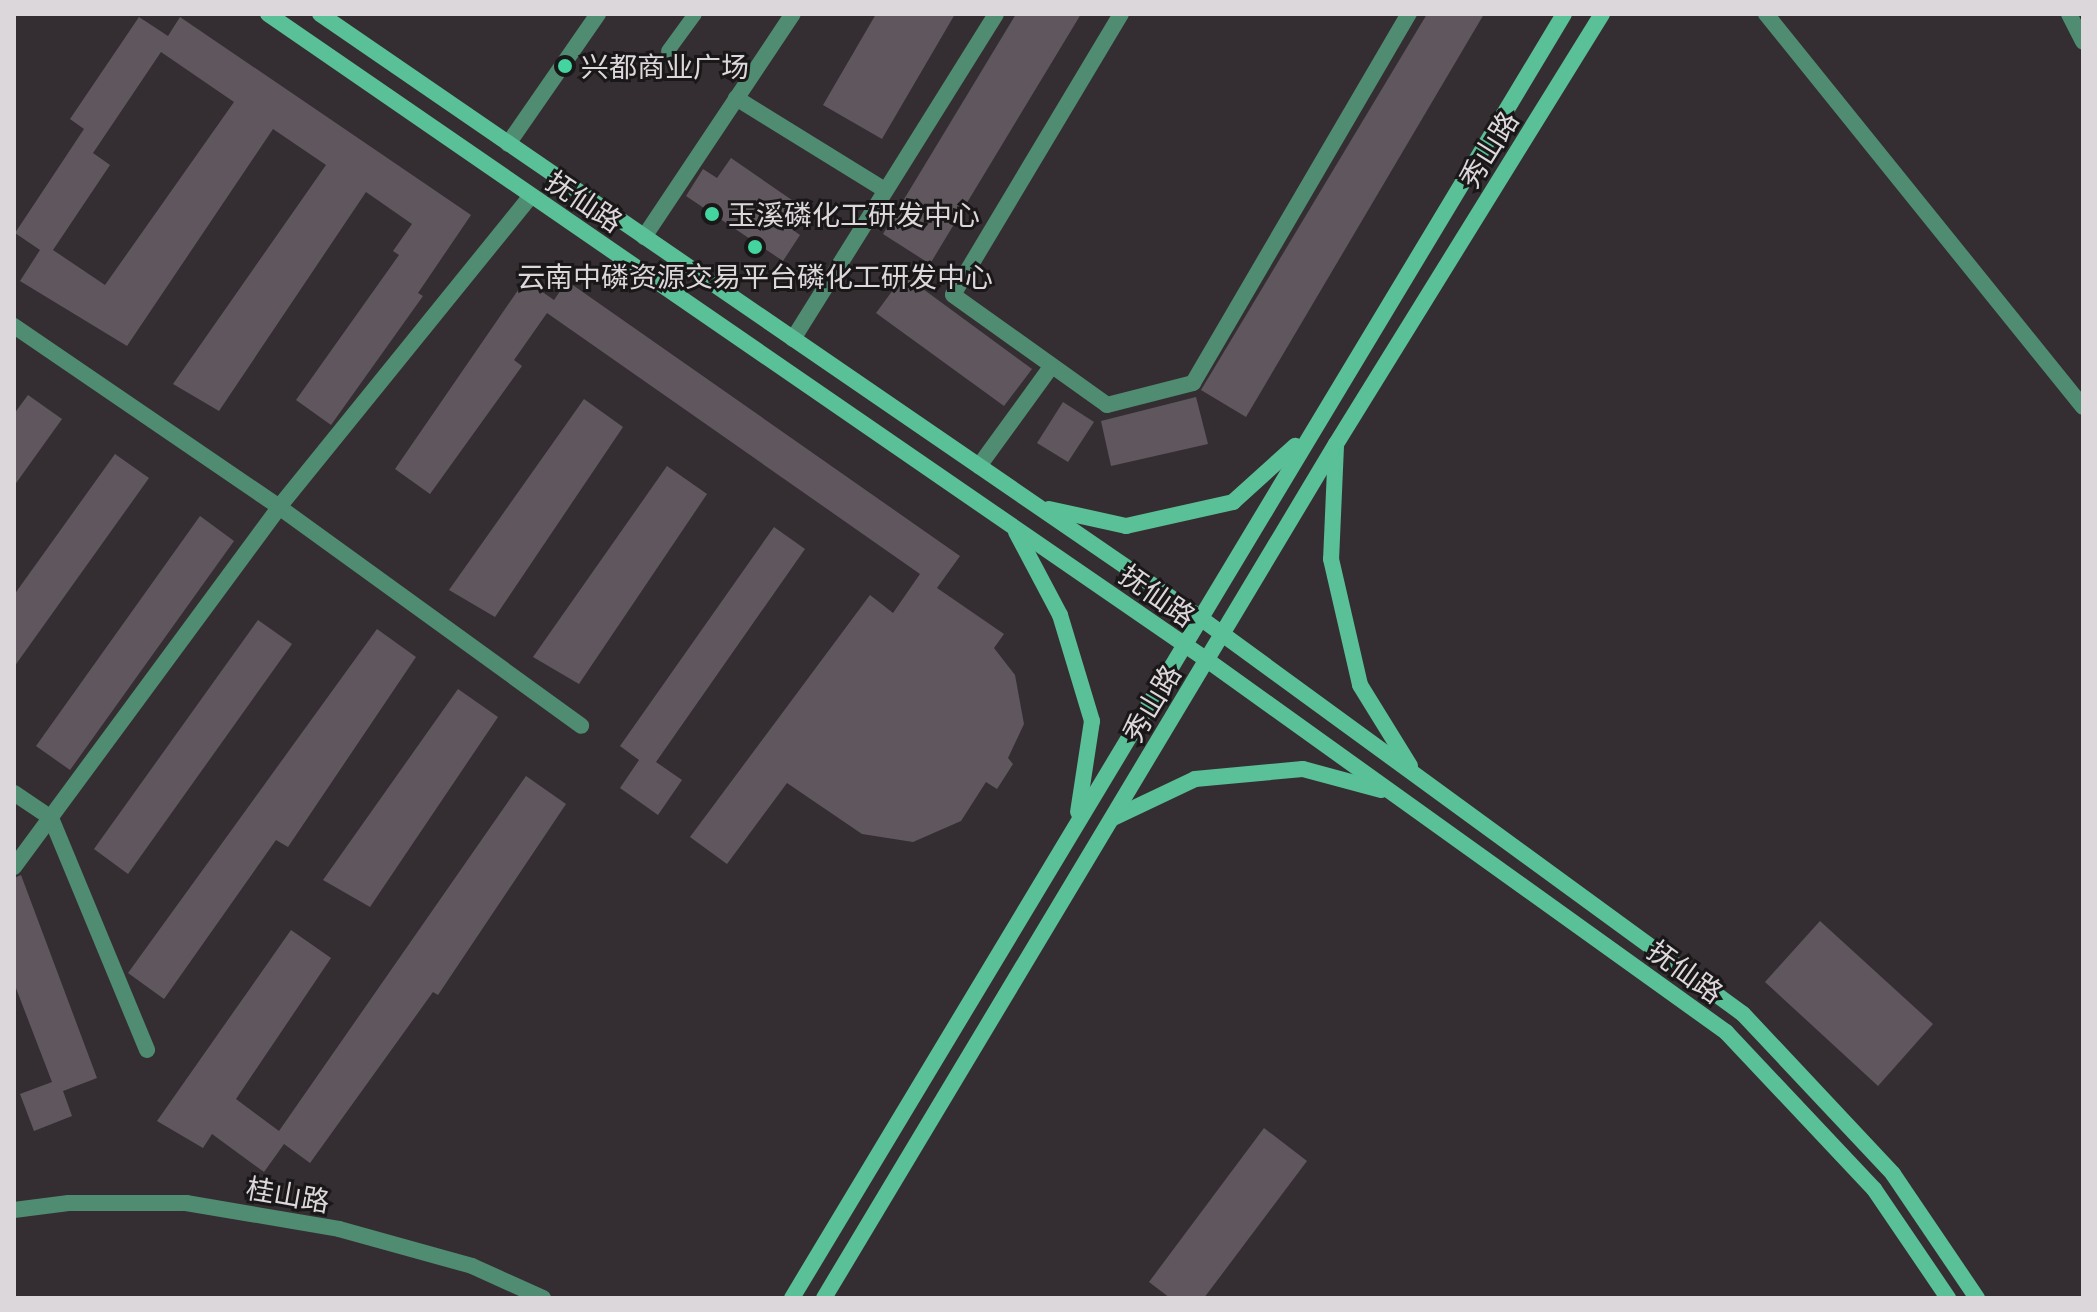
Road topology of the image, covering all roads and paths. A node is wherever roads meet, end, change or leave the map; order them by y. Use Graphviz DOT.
graph roads {
  1 [pos="268,14"];
  2 [pos="320,14"];
  3 [pos="598,14"];
  4 [pos="695,14"];
  5 [pos="793,14"];
  6 [pos="996,14"];
  7 [pos="1121,14"];
  8 [pos="1409,14"];
  9 [pos="1564,14"];
  10 [pos="1602,14"];
  11 [pos="1766,14"];
  12 [pos="2069,14"];
  13 [pos="2083,42"];
  14 [pos="668,51"];
  15 [pos="736,98"];
  16 [pos="508,144"];
  17 [pos="885,190"];
  18 [pos="531,196"];
  19 [pos="644,237"];
  20 [pos="14,326"];
  21 [pos="793,339"];
  22 [pos="1051,367"];
  23 [pos="2083,407"];
  24 [pos="1308,434"];
  25 [pos="1336,444"];
  26 [pos="979,466"];
  27 [pos="1038,506"];
  28 [pos="279,507"];
  29 [pos="1013,527"];
  30 [pos="1199,617"];
  31 [pos="1222,634"];
  32 [pos="1183,644"];
  33 [pos="1207,660"];
  34 [pos="581,726"];
  35 [pos="1415,774"];
  36 [pos="14,793"];
  37 [pos="1395,794"];
  38 [pos="51,818"];
  39 [pos="1111,819"];
  40 [pos="1077,822"];
  41 [pos="14,867"];
  42 [pos="147,1050"];
  43 [pos="14,1210"];
  44 [pos="543,1298"];
  45 [pos="792,1298"];
  46 [pos="824,1298"];
  47 [pos="1948,1298"];
  48 [pos="1977,1298"];
  1 -- 18 [label="street, 抚仙路"];
  2 -- 16 [label="street, 抚仙路"];
  3 -- 16 [label="street"];
  4 -- 14 [label="lane"];
  5 -- 15 [label="street"];
  6 -- 17 [label="street"];
  7 -- 22 [label="street"];
  8 -- 22 [label="street"];
  9 -- 24 [label="street, 秀山路"];
  10 -- 25 [label="street, 秀山路"];
  11 -- 23 [label="street"];
  12 -- 13 [label="street"];
  15 -- 17 [label="street"];
  15 -- 19 [label="street"];
  16 -- 19 [label="street, 抚仙路"];
  17 -- 21 [label="street"];
  18 -- 28 [label="street"];
  18 -- 29 [label="street, 抚仙路"];
  19 -- 21 [label="street, 抚仙路"];
  20 -- 28 [label="street"];
  21 -- 26 [label="street, 抚仙路"];
  22 -- 26 [label="street"];
  24 -- 27 [label="street"];
  24 -- 30 [label="street, 秀山路"];
  25 -- 31 [label="street, 秀山路"];
  25 -- 35 [label="street"];
  26 -- 27 [label="street, 抚仙路"];
  27 -- 30 [label="street, 抚仙路"];
  28 -- 34 [label="street"];
  28 -- 38 [label="street"];
  29 -- 32 [label="street, 抚仙路"];
  29 -- 40 [label="street"];
  30 -- 31 [label="street, 抚仙路"];
  30 -- 32 [label="street, 秀山路"];
  31 -- 33 [label="street, 秀山路"];
  31 -- 35 [label="street, 抚仙路"];
  32 -- 33 [label="street, 抚仙路"];
  32 -- 40 [label="street, 秀山路"];
  33 -- 37 [label="street, 抚仙路"];
  33 -- 39 [label="street, 秀山路"];
  35 -- 48 [label="street, 抚仙路"];
  36 -- 38 [label="street"];
  37 -- 39 [label="street"];
  37 -- 47 [label="street, 抚仙路"];
  38 -- 41 [label="street"];
  38 -- 42 [label="street"];
  39 -- 46 [label="street, 秀山路"];
  40 -- 45 [label="street, 秀山路"];
  43 -- 44 [label="street, 桂山路"];
}
